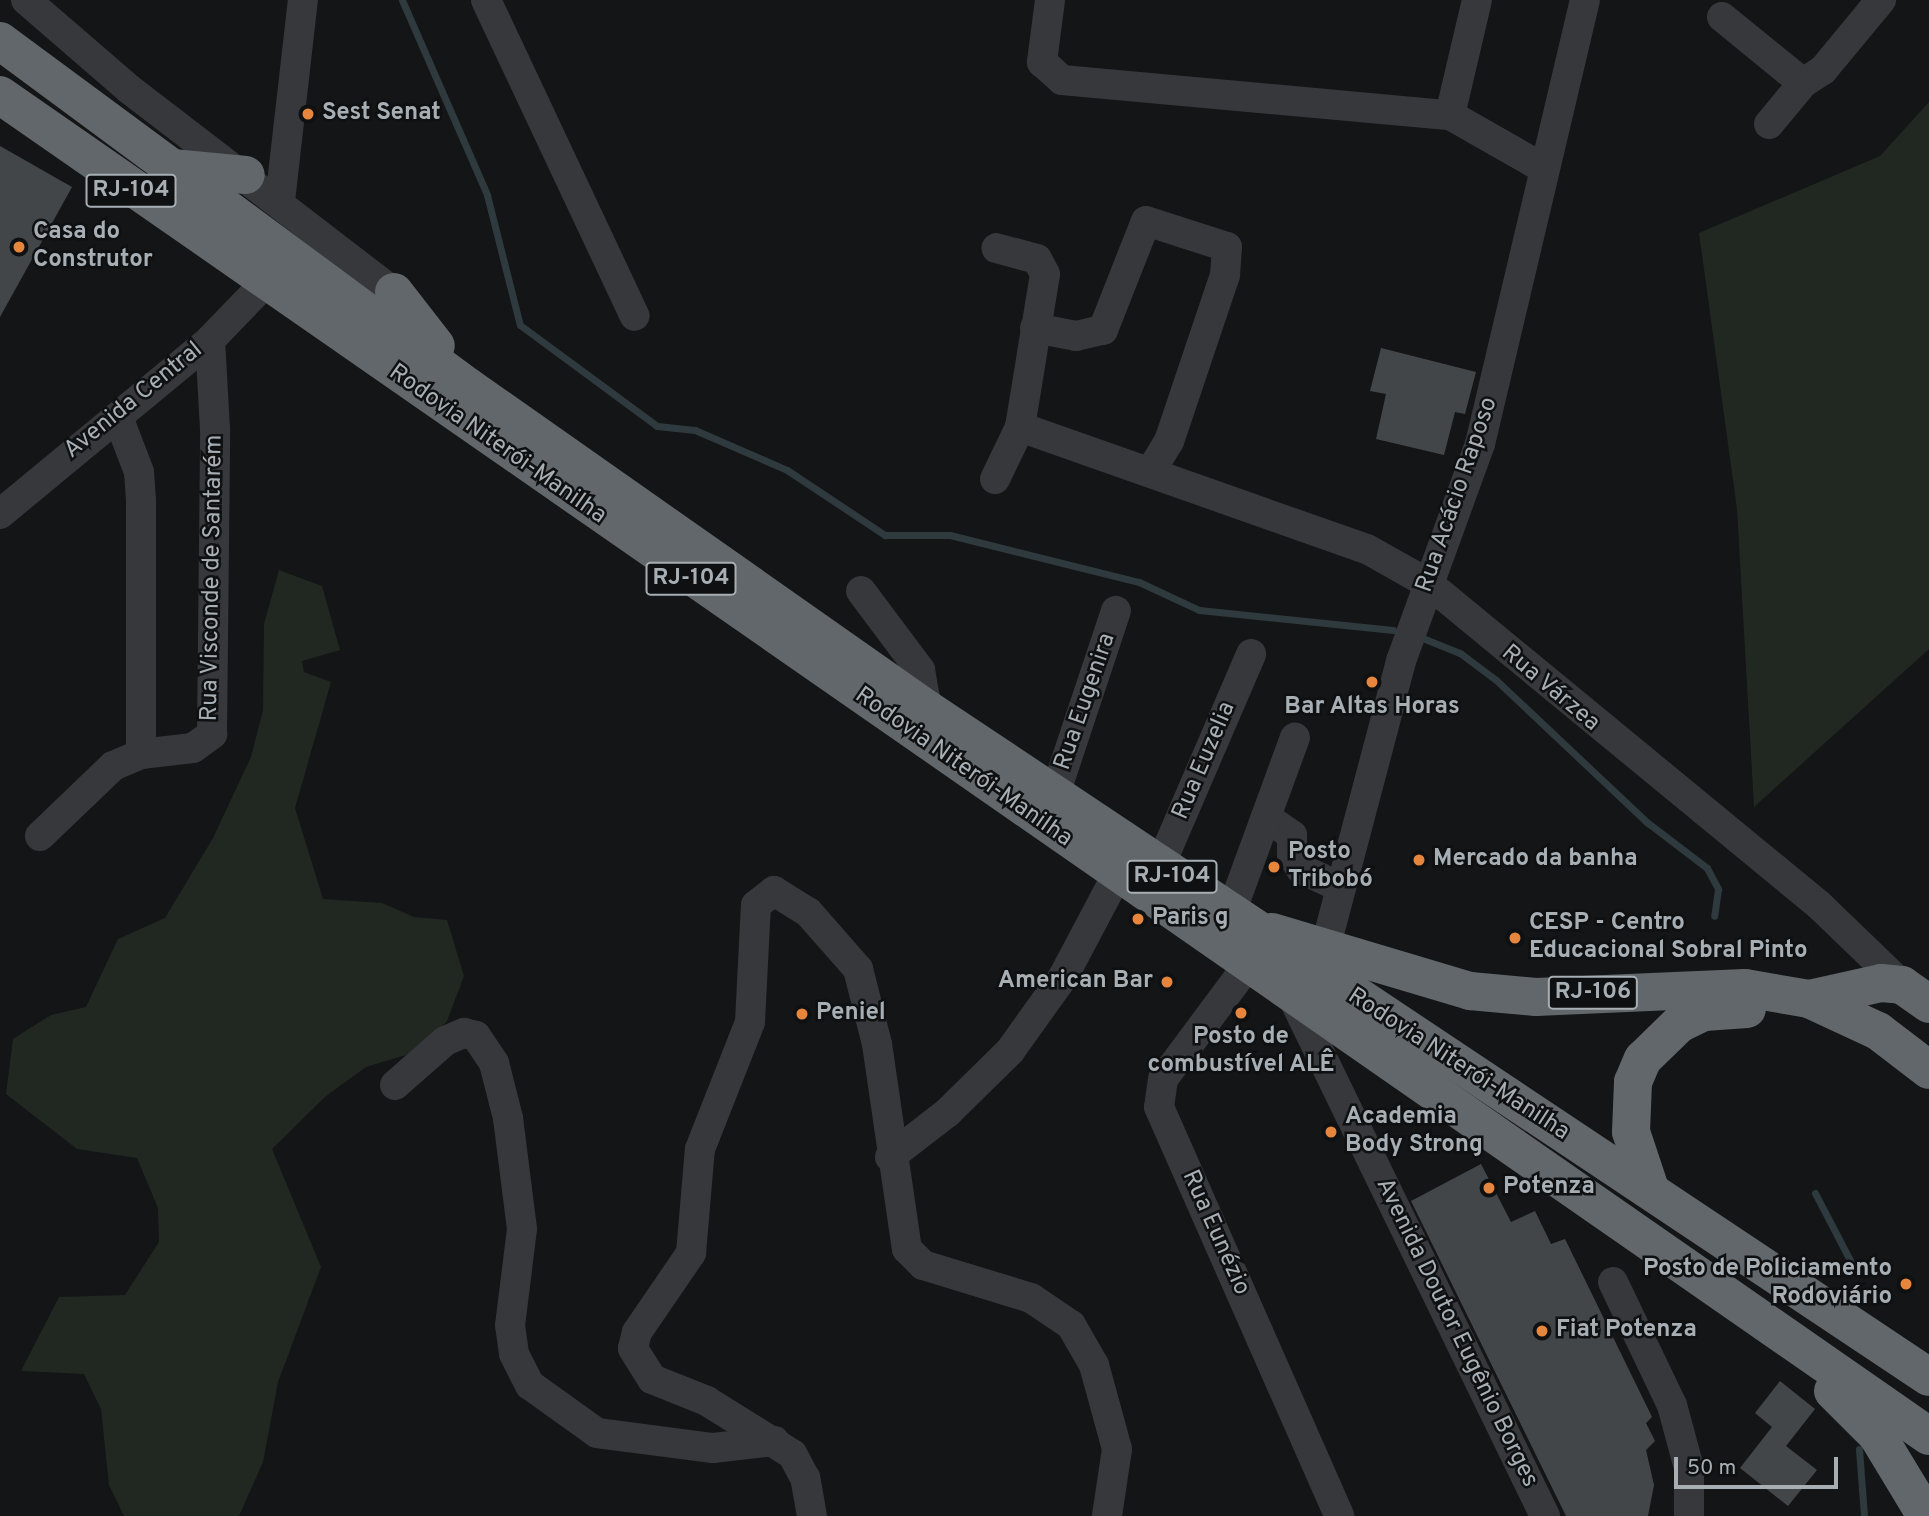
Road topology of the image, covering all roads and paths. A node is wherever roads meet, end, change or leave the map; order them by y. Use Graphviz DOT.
graph roads {
  1 [pos="26,0"];
  2 [pos="303,0"];
  3 [pos="486,0"];
  4 [pos="1050,0"];
  5 [pos="1476,0"];
  6 [pos="1585,0"];
  7 [pos="1881,0"];
  8 [pos="1722,17"];
  9 [pos="0,41"];
  10 [pos="1803,83"];
  11 [pos="2,107"];
  12 [pos="1450,115"];
  13 [pos="1769,124"];
  14 [pos="170,168"];
  15 [pos="1543,168"];
  16 [pos="246,175"];
  17 [pos="280,201"];
  18 [pos="996,248"];
  19 [pos="264,284"];
  20 [pos="394,292"];
  21 [pos="635,316"];
  22 [pos="1035,328"];
  23 [pos="210,340"];
  24 [pos="467,386"];
  25 [pos="118,417"];
  26 [pos="1020,427"];
  27 [pos="1152,469"];
  28 [pos="995,479"];
  29 [pos="0,514"];
  30 [pos="1429,584"];
  31 [pos="861,590"];
  32 [pos="1116,611"];
  33 [pos="1251,654"];
  34 [pos="927,709"];
  35 [pos="1295,737"];
  36 [pos="141,754"];
  37 [pos="1055,794"];
  38 [pos="1266,817"];
  39 [pos="40,836"];
  40 [pos="1159,868"];
  41 [pos="1117,875"];
  42 [pos="1338,886"];
  43 [pos="1238,920"];
  44 [pos="1326,945"];
  45 [pos="1248,965"];
  46 [pos="1916,995"];
  47 [pos="1809,999"];
  48 [pos="1294,1000"];
  49 [pos="1929,1069"];
  50 [pos="395,1085"];
  51 [pos="1929,1096"];
  52 [pos="890,1157"];
  53 [pos="1650,1189"];
  54 [pos="1613,1282"];
  55 [pos="1765,1323"];
  56 [pos="1929,1377"];
  57 [pos="1929,1436"];
  58 [pos="775,1441"];
  59 [pos="812,1516"];
  60 [pos="1107,1516"];
  61 [pos="1339,1516"];
  62 [pos="1545,1516"];
  63 [pos="1689,1516"];
  64 [pos="1926,1516"];
  1 -- 16 [label="street"];
  2 -- 17 [label="street"];
  3 -- 21 [label="street"];
  4 -- 12 [label="street"];
  5 -- 12 [label="street"];
  6 -- 15 [label="street, Rua Acácio Raposo"];
  7 -- 10 [label="street"];
  8 -- 10 [label="street"];
  9 -- 14 [label="highway, Rodovia Niterói-Manilha / RJ-104"];
  10 -- 13 [label="street"];
  11 -- 19 [label="highway, Rodovia Niterói-Manilha / RJ-104"];
  12 -- 15 [label="street"];
  14 -- 16 [label="highway"];
  14 -- 24 [label="highway, Rodovia Niterói-Manilha / RJ-104"];
  15 -- 30 [label="street, Rua Acácio Raposo"];
  16 -- 17 [label="street"];
  17 -- 20 [label="street"];
  18 -- 22 [label="street"];
  19 -- 23 [label="street, Avenida Central"];
  19 -- 41 [label="highway, Rodovia Niterói-Manilha / RJ-104"];
  20 -- 24 [label="highway"];
  22 -- 26 [label="street"];
  22 -- 27 [label="street"];
  23 -- 25 [label="street, Avenida Central"];
  23 -- 36 [label="street, Rua Visconde de Santarém"];
  24 -- 34 [label="highway, Rodovia Niterói-Manilha / RJ-104"];
  25 -- 29 [label="street, Avenida Central"];
  25 -- 36 [label="street"];
  26 -- 27 [label="street, Rua Várzea"];
  26 -- 28 [label="street"];
  27 -- 30 [label="street, Rua Várzea"];
  30 -- 42 [label="street, Rua Acácio Raposo"];
  30 -- 46 [label="street, Rua Várzea"];
  31 -- 34 [label="street"];
  32 -- 37 [label="street, Rua Eugenira"];
  33 -- 40 [label="street, Rua Euzelia"];
  34 -- 37 [label="highway, Rodovia Niterói-Manilha / RJ-104"];
  35 -- 38 [label="street"];
  36 -- 39 [label="street, Rua Visconde de Santarém"];
  37 -- 40 [label="highway, Rodovia Niterói-Manilha / RJ-104"];
  38 -- 42 [label="street"];
  38 -- 43 [label="street"];
  40 -- 43 [label="highway, Rodovia Niterói-Manilha / RJ-104"];
  41 -- 45 [label="highway, Rodovia Niterói-Manilha / RJ-104"];
  41 -- 52 [label="street"];
  42 -- 44 [label="street, Rua Acácio Raposo"];
  43 -- 44 [label="highway, RJ-106"];
  43 -- 53 [label="highway, Rodovia Niterói-Manilha / RJ-104"];
  44 -- 47 [label="highway, RJ-106"];
  45 -- 48 [label="highway, Rodovia Niterói-Manilha / RJ-104"];
  45 -- 61 [label="street, Rua Eunézio"];
  46 -- 47 [label="highway"];
  47 -- 49 [label="highway, RJ-106"];
  48 -- 55 [label="highway, Rodovia Niterói-Manilha / RJ-104"];
  48 -- 62 [label="street, Avenida Doutor Eugênio Borges"];
  50 -- 58 [label="street"];
  51 -- 53 [label="highway, RJ-106"];
  52 -- 58 [label="street"];
  52 -- 60 [label="street"];
  53 -- 56 [label="highway, Rodovia Niterói-Manilha / RJ-104"];
  54 -- 63 [label="street"];
  55 -- 57 [label="highway, Rodovia Niterói-Manilha / RJ-104"];
  55 -- 64 [label="highway"];
  58 -- 59 [label="street"];
}
